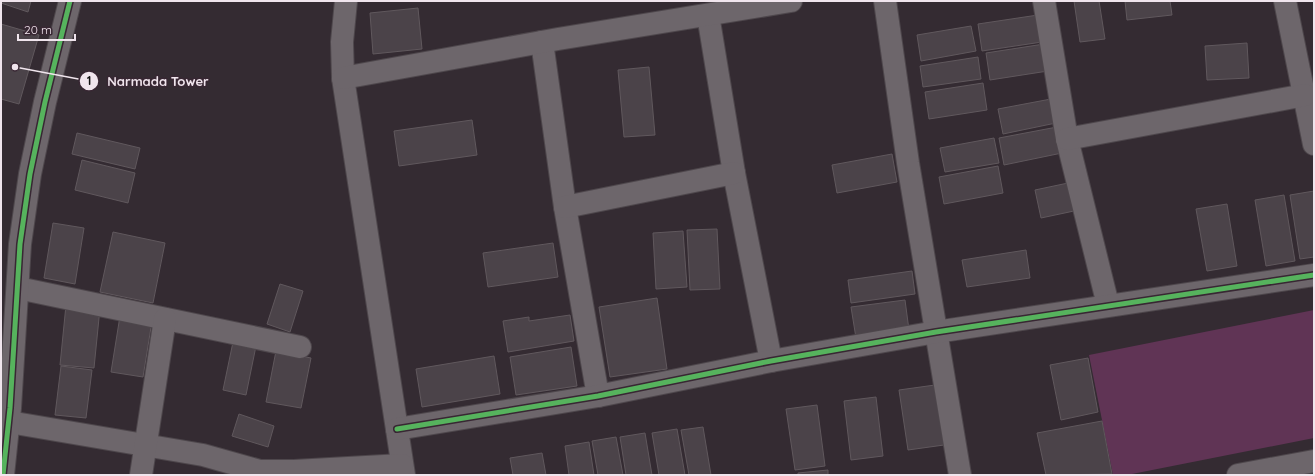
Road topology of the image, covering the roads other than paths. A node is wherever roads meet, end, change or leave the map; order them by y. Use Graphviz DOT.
graph roads {
  1 [pos="70,1"];
  2 [pos="346,1"];
  3 [pos="791,1"];
  4 [pos="885,1"];
  5 [pos="1044,1"];
  6 [pos="1285,1"];
  7 [pos="708,15"];
  8 [pos="542,42"];
  9 [pos="343,78"];
  10 [pos="1305,95"];
  11 [pos="1067,139"];
  12 [pos="1314,144"];
  13 [pos="734,173"];
  14 [pos="565,207"];
  15 [pos="1314,275"];
  16 [pos="18,288"];
  17 [pos="1108,305"];
  18 [pos="165,319"];
  19 [pos="936,332"];
  20 [pos="300,347"];
  21 [pos="771,361"];
  22 [pos="598,396"];
  23 [pos="9,422"];
  24 [pos="397,429"];
  25 [pos="145,444"];
  26 [pos="1314,461"];
  27 [pos="403,470"];
  28 [pos="3,475"];
  29 [pos="141,475"];
  30 [pos="960,475"];
  31 [pos="1238,475"];
  1 -- 16 [label="street"];
  2 -- 9 [label="street"];
  3 -- 7 [label="street"];
  4 -- 19 [label="street"];
  5 -- 11 [label="street"];
  6 -- 10 [label="street"];
  7 -- 8 [label="street"];
  7 -- 13 [label="street"];
  8 -- 9 [label="street"];
  8 -- 14 [label="street"];
  9 -- 24 [label="street"];
  10 -- 11 [label="street"];
  10 -- 12 [label="street"];
  11 -- 17 [label="street"];
  13 -- 14 [label="street"];
  13 -- 21 [label="street"];
  14 -- 22 [label="street"];
  15 -- 17 [label="street"];
  16 -- 18 [label="street"];
  16 -- 23 [label="street"];
  17 -- 19 [label="street"];
  18 -- 20 [label="street"];
  18 -- 25 [label="street"];
  19 -- 21 [label="street"];
  19 -- 30 [label="street"];
  21 -- 22 [label="street"];
  22 -- 24 [label="street"];
  23 -- 25 [label="street"];
  23 -- 28 [label="street"];
  24 -- 27 [label="street"];
  25 -- 27 [label="street"];
  25 -- 29 [label="street"];
  26 -- 31 [label="street"];
}
